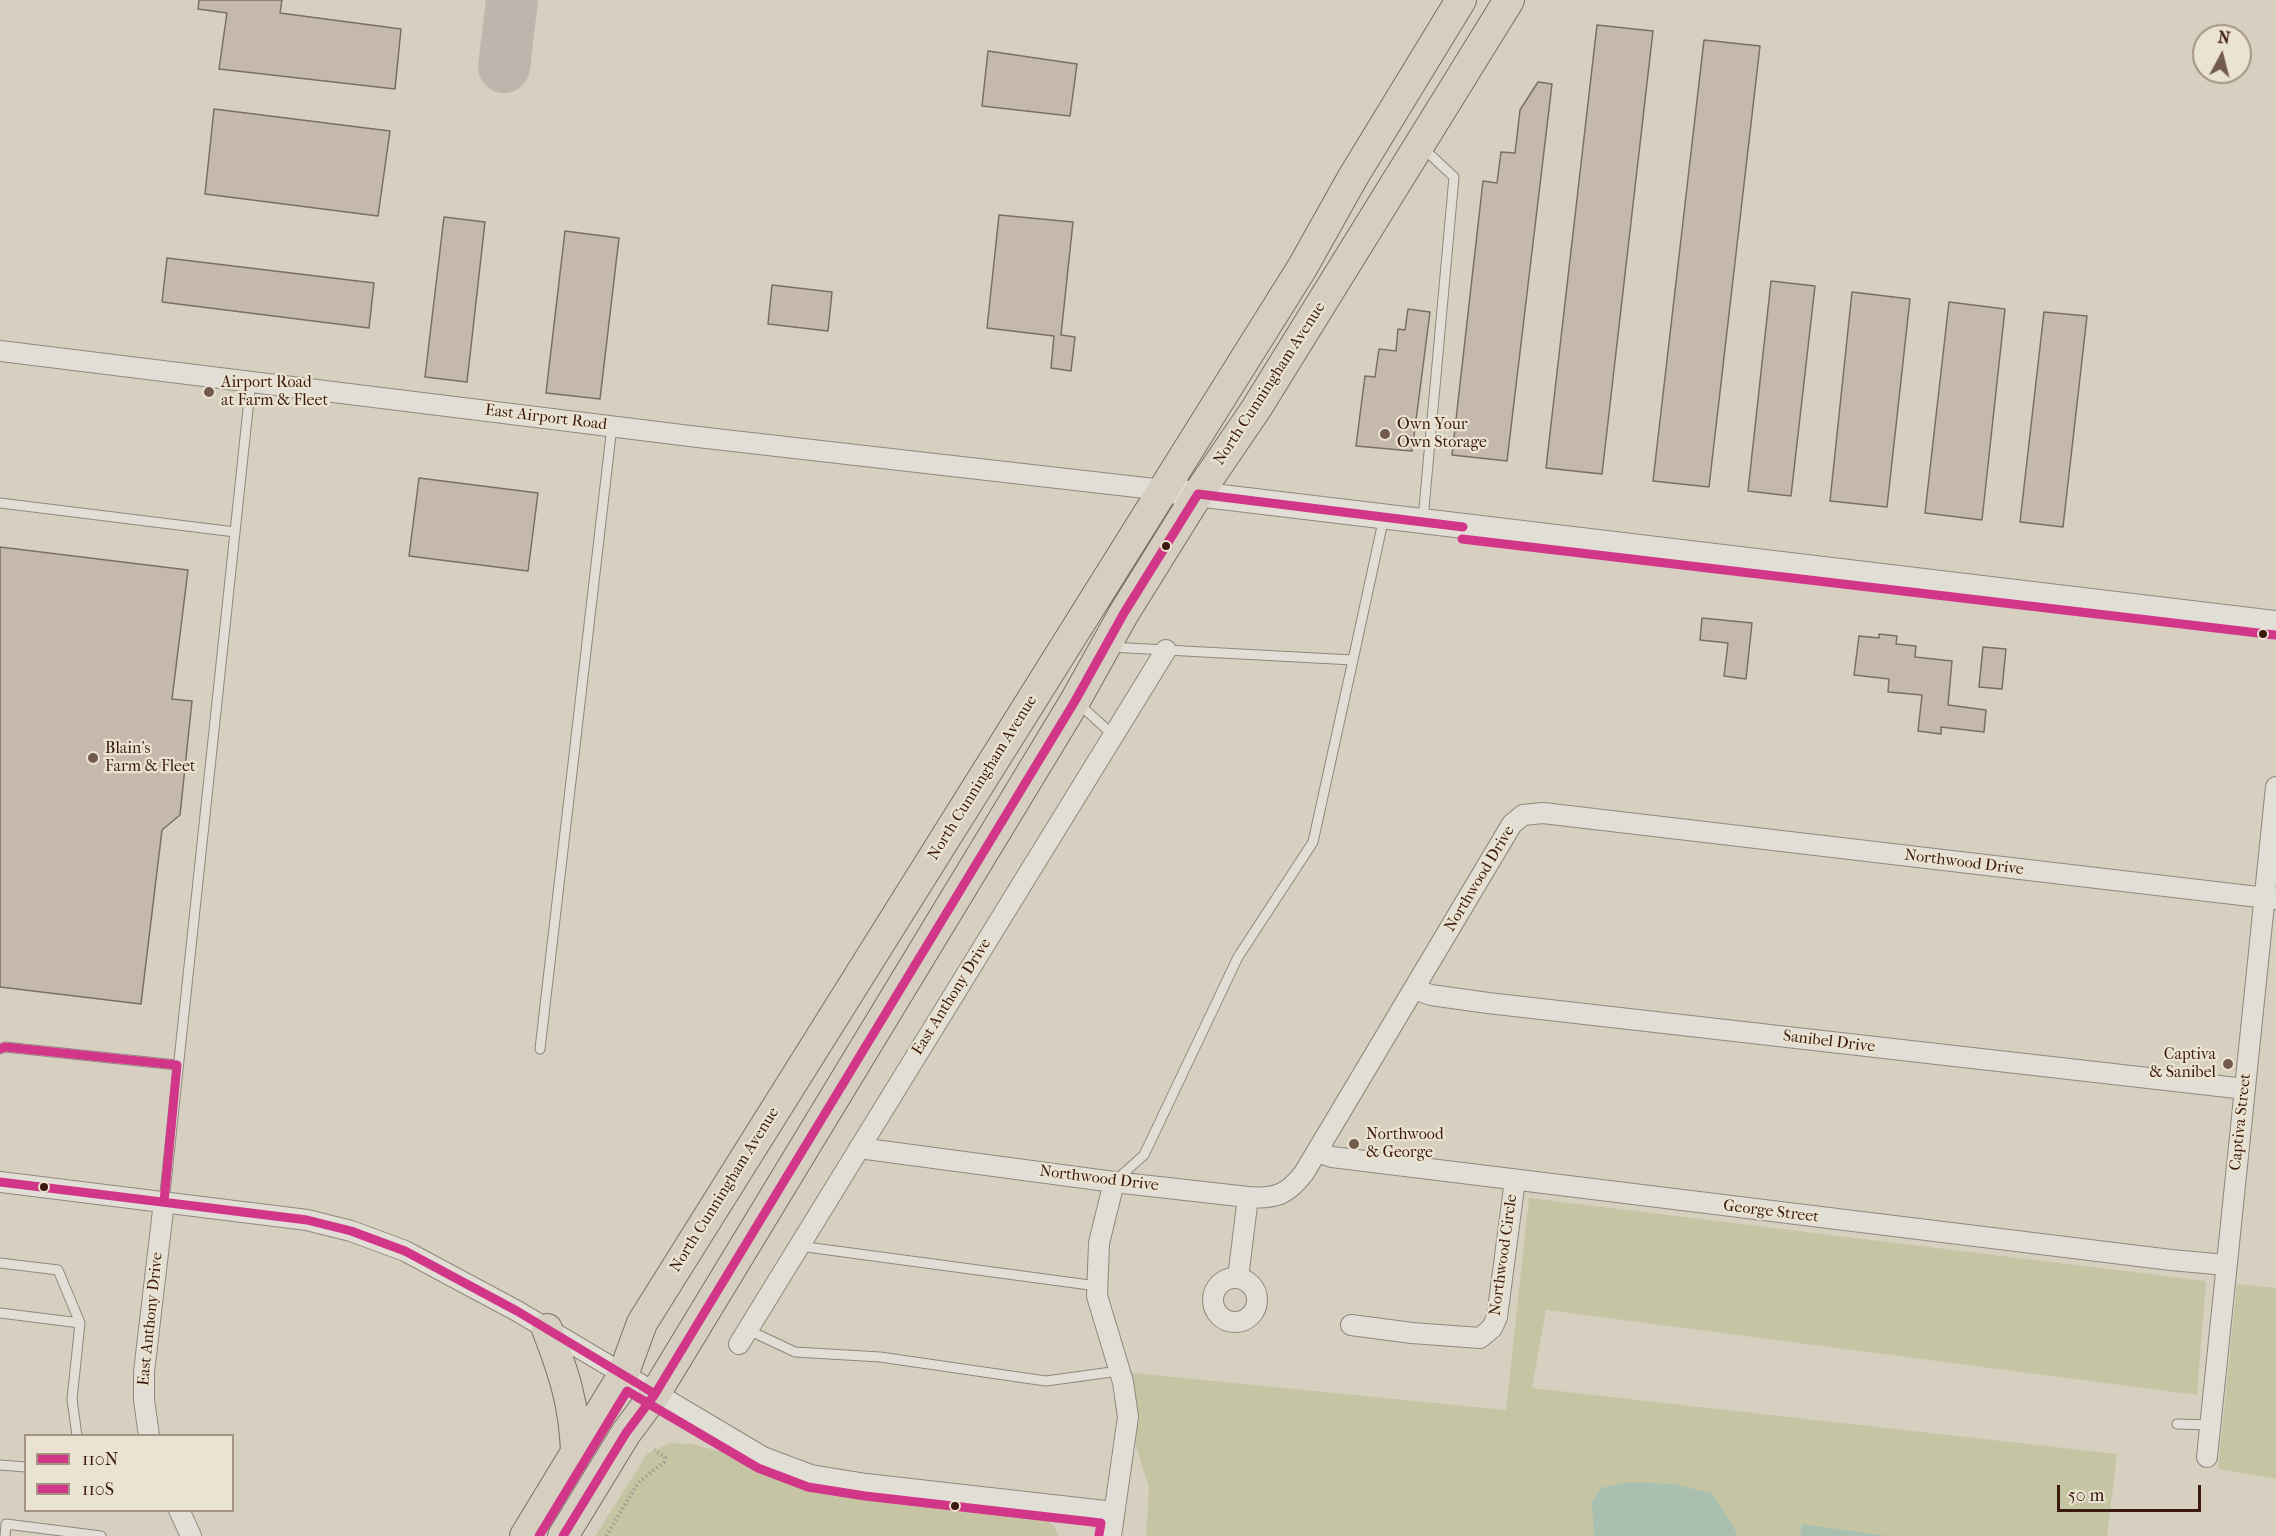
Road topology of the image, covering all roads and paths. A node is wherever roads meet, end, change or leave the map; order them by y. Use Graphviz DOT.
graph roads {
  1 [pos="1461,0"];
  2 [pos="1509,0"];
  3 [pos="1420,145"];
  4 [pos="0,351"];
  5 [pos="250,381"];
  6 [pos="612,426"];
  7 [pos="1162,490"];
  8 [pos="1198,494"];
  9 [pos="0,503"];
  10 [pos="1384,517"];
  11 [pos="1423,522"];
  12 [pos="235,532"];
  13 [pos="2276,623"];
  14 [pos="1105,646"];
  15 [pos="1166,650"];
  16 [pos="1353,660"];
  17 [pos="1075,701"];
  18 [pos="1113,735"];
  19 [pos="2276,787"];
  20 [pos="2270,898"];
  21 [pos="1414,989"];
  22 [pos="0,1049"];
  23 [pos="540,1049"];
  24 [pos="177,1065"];
  25 [pos="2245,1089"];
  26 [pos="859,1148"];
  27 [pos="1317,1152"];
  28 [pos="1515,1180"];
  29 [pos="0,1182"];
  30 [pos="1114,1182"];
  31 [pos="1248,1197"];
  32 [pos="164,1202"];
  33 [pos="799,1246"];
  34 [pos="0,1263"];
  35 [pos="2226,1265"];
  36 [pos="1238,1278"];
  37 [pos="1097,1286"];
  38 [pos="0,1313"];
  39 [pos="80,1323"];
  40 [pos="1351,1325"];
  41 [pos="547,1329"];
  42 [pos="744,1337"];
  43 [pos="1119,1371"];
  44 [pos="623,1375"];
  45 [pos="655,1394"];
  46 [pos="2177,1424"];
  47 [pos="2210,1425"];
  48 [pos="77,1434"];
  49 [pos="149,1434"];
  50 [pos="654,1450"];
  51 [pos="576,1451"];
  52 [pos="2207,1457"];
  53 [pos="0,1465"];
  54 [pos="24,1467"];
  55 [pos="180,1512"];
  56 [pos="1114,1512"];
  57 [pos="5,1536"];
  58 [pos="101,1536"];
  59 [pos="191,1536"];
  60 [pos="525,1536"];
  61 [pos="563,1536"];
  62 [pos="606,1536"];
  63 [pos="1111,1536"];
  1 -- 7 [label="main road, North Cunningham Avenue"];
  2 -- 3 [label="main road, North Cunningham Avenue"];
  3 -- 8 [label="main road, North Cunningham Avenue"];
  3 -- 11 [label="lane"];
  4 -- 5 [label="street, East Airport Road"];
  5 -- 6 [label="street, East Airport Road"];
  5 -- 12 [label="lane"];
  6 -- 7 [label="street, East Airport Road"];
  6 -- 23 [label="lane"];
  7 -- 8 [label="street"];
  7 -- 44 [label="main road, North Cunningham Avenue"];
  8 -- 10 [label="street"];
  8 -- 14 [label="main road, North Cunningham Avenue"];
  9 -- 12 [label="lane"];
  10 -- 11 [label="street"];
  10 -- 16 [label="lane"];
  11 -- 13 [label="street"];
  12 -- 24 [label="lane"];
  14 -- 15 [label="lane"];
  14 -- 17 [label="main road, North Cunningham Avenue"];
  15 -- 16 [label="lane"];
  15 -- 18 [label="street, East Anthony Drive"];
  16 -- 30 [label="lane"];
  17 -- 18 [label="lane"];
  17 -- 45 [label="main road, North Cunningham Avenue"];
  18 -- 26 [label="street, East Anthony Drive"];
  19 -- 20 [label="street, Captiva Street"];
  20 -- 21 [label="street, Northwood Drive"];
  20 -- 25 [label="street, Captiva Street"];
  21 -- 25 [label="street, Sanibel Drive"];
  21 -- 27 [label="street, Northwood Drive"];
  22 -- 24 [label="lane"];
  24 -- 32 [label="lane"];
  25 -- 35 [label="street, Captiva Street"];
  26 -- 30 [label="street, Northwood Drive"];
  26 -- 33 [label="street, East Anthony Drive"];
  27 -- 28 [label="street, George Street"];
  27 -- 31 [label="street, Northwood Drive"];
  28 -- 35 [label="street, George Street"];
  28 -- 40 [label="street, Northwood Circle"];
  29 -- 32 [label="street"];
  30 -- 31 [label="street, Northwood Drive"];
  30 -- 37 [label="street"];
  31 -- 36 [label="street"];
  32 -- 41 [label="street"];
  32 -- 49 [label="street, East Anthony Drive"];
  33 -- 37 [label="lane"];
  33 -- 42 [label="street, East Anthony Drive"];
  34 -- 39 [label="lane"];
  35 -- 47 [label="street, Captiva Street"];
  37 -- 43 [label="street"];
  38 -- 39 [label="lane"];
  39 -- 48 [label="lane"];
  41 -- 44 [label="street"];
  41 -- 51 [label="main road"];
  42 -- 43 [label="lane"];
  43 -- 56 [label="street"];
  44 -- 45 [label="street"];
  44 -- 51 [label="main road, North Cunningham Avenue"];
  45 -- 56 [label="street"];
  45 -- 61 [label="main road, North Cunningham Avenue"];
  46 -- 47 [label="lane"];
  47 -- 52 [label="street, Captiva Street"];
  50 -- 62 [label="path"];
  51 -- 60 [label="main road, North Cunningham Avenue"];
  53 -- 54 [label="lane"];
  55 -- 59 [label="street"];
  56 -- 63 [label="street"];
  57 -- 58 [label="lane"];
}
